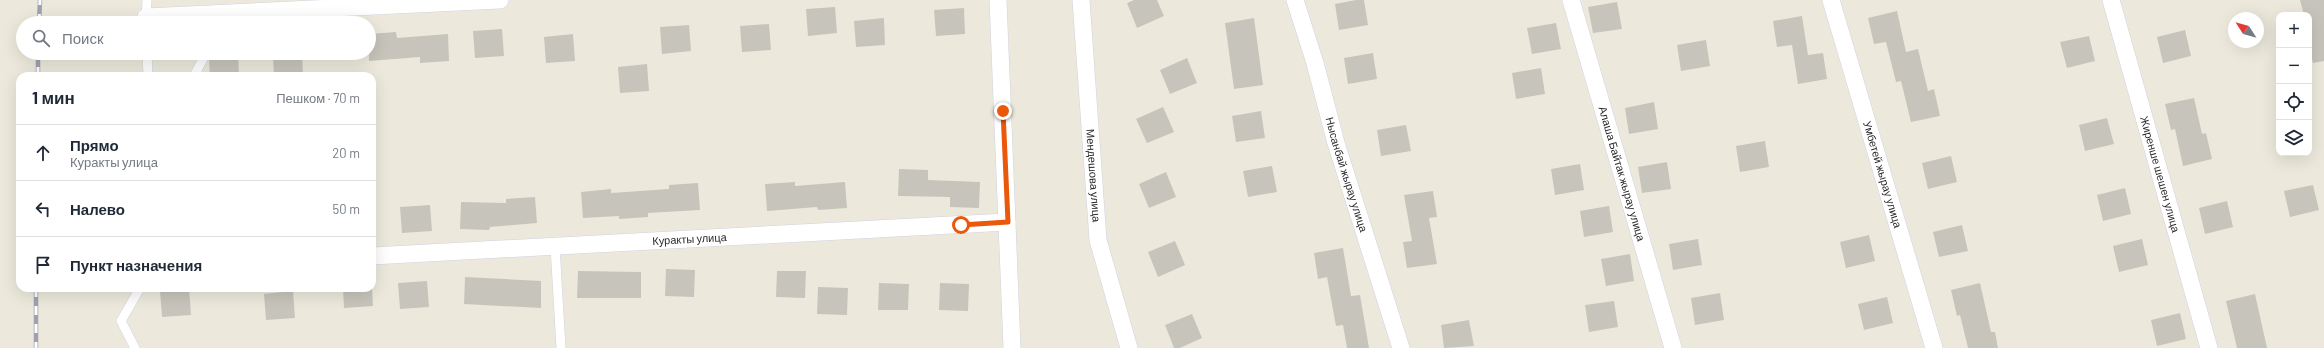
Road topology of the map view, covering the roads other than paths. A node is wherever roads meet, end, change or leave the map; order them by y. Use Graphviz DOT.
graph roads {
  1 [pos="147,0"];
  2 [pos="500,0"];
  3 [pos="998,0"];
  4 [pos="1081,0"];
  5 [pos="1295,0"];
  6 [pos="1571,0"];
  7 [pos="1831,0"];
  8 [pos="2111,0"];
  9 [pos="146,16"];
  10 [pos="252,16"];
  11 [pos="147,60"];
  12 [pos="202,60"];
  13 [pos="148,72"];
  14 [pos="196,72"];
  15 [pos="1008,222"];
  16 [pos="555,246"];
  17 [pos="376,256"];
  18 [pos="138,292"];
  19 [pos="135,348"];
  20 [pos="561,348"];
  21 [pos="1012,348"];
  22 [pos="1129,348"];
  23 [pos="1401,348"];
  24 [pos="1673,348"];
  25 [pos="1934,348"];
  26 [pos="2209,348"];
  1 -- 9 [label="lane"];
  2 -- 10 [label="street"];
  3 -- 15 [label="street"];
  4 -- 22 [label="street, Мендешова улица"];
  5 -- 23 [label="street, Нысанбай жырау улица"];
  6 -- 24 [label="street, Алаша Байтак жырау улица"];
  7 -- 25 [label="street, Умбетей жырау улица"];
  8 -- 26 [label="street, Жиренше шешен улица"];
  11 -- 13 [label="lane"];
  12 -- 14 [label="lane"];
  15 -- 16 [label="street, Куракты улица"];
  15 -- 21 [label="street"];
  16 -- 17 [label="street, Куракты улица"];
  16 -- 20 [label="lane"];
  18 -- 19 [label="lane"];
}
